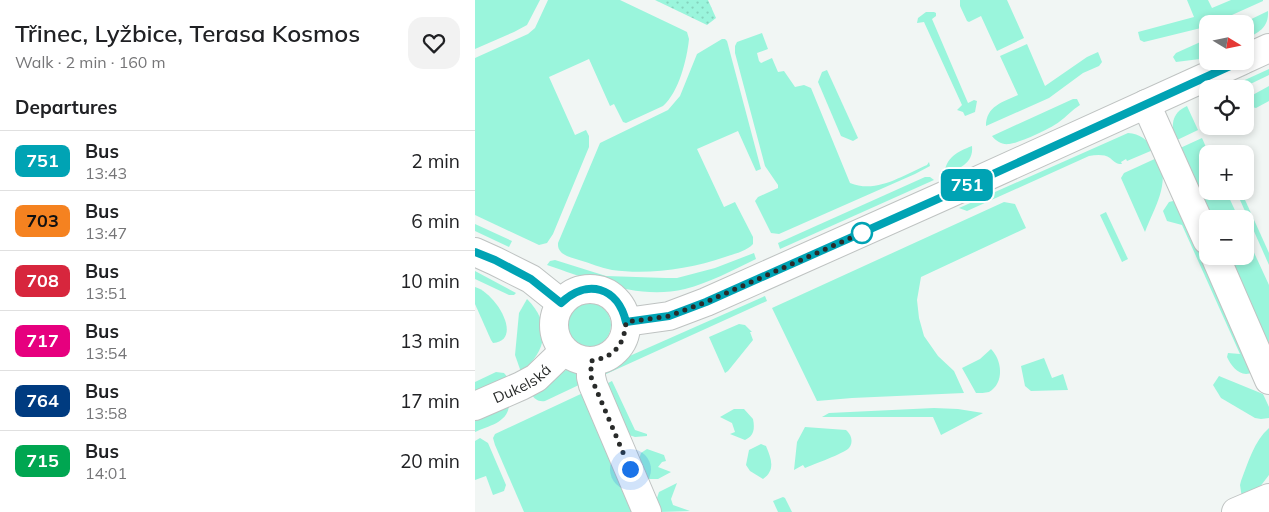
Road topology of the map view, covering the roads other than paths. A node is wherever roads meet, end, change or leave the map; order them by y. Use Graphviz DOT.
graph roads {
  1 [pos="1269,48"];
  2 [pos="1254,55"];
  3 [pos="1221,70"];
  4 [pos="1146,104"];
  5 [pos="1199,222"];
  6 [pos="475,252"];
  7 [pos="1219,265"];
  8 [pos="561,303"];
  9 [pos="626,322"];
  10 [pos="564,351"];
  11 [pos="591,361"];
  12 [pos="1269,380"];
  13 [pos="475,406"];
  14 [pos="1269,498"];
  15 [pos="647,512"];
  16 [pos="1236,512"];
  1 -- 2 [label="street"];
  3 -- 4 [label="street"];
  4 -- 5 [label="street"];
  4 -- 9 [label="street"];
  6 -- 8 [label="street"];
  7 -- 12 [label="street"];
  8 -- 9 [label="street"];
  8 -- 10 [label="street"];
  9 -- 11 [label="street"];
  10 -- 11 [label="street"];
  10 -- 13 [label="street, Dukelská"];
  11 -- 15 [label="street"];
  14 -- 16 [label="street"];
}
